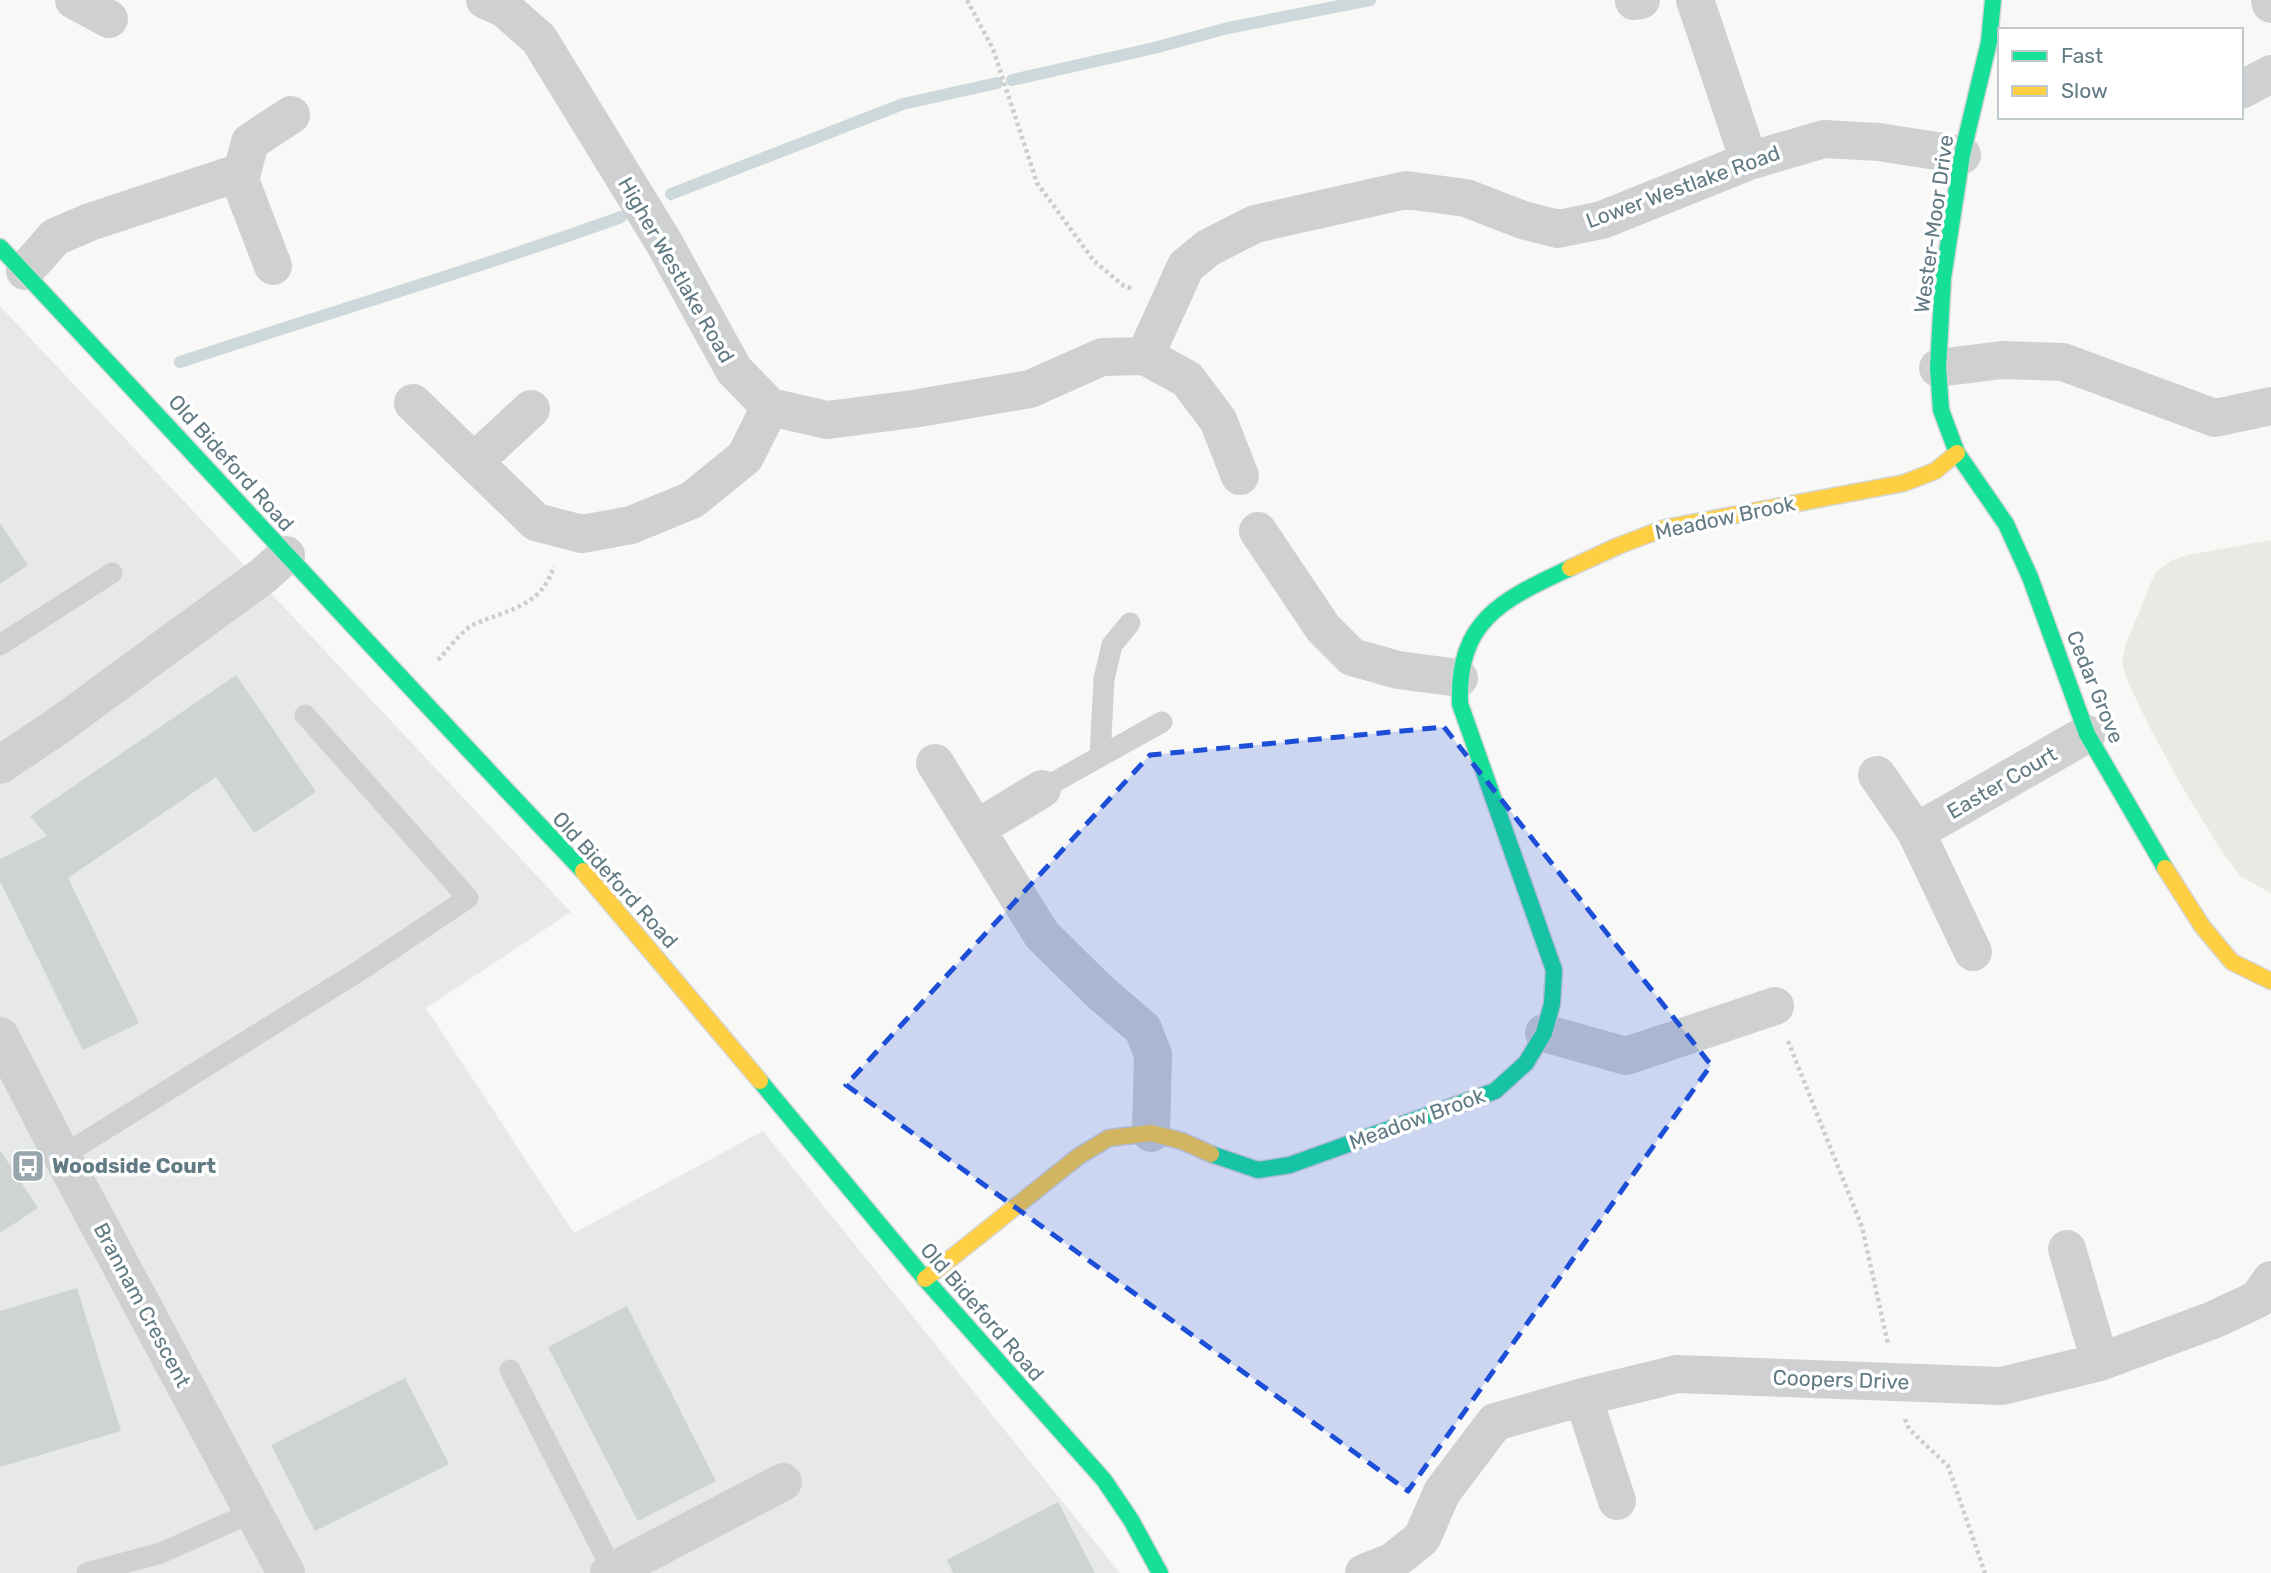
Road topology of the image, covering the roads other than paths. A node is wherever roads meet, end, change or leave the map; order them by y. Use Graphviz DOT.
graph roads {
  1 [pos="74,0"];
  2 [pos="485,0"];
  3 [pos="1641,0"];
  4 [pos="1695,0"];
  5 [pos="1993,0"];
  6 [pos="1634,1"];
  7 [pos="109,19"];
  8 [pos="2271,74"];
  9 [pos="2243,89"];
  10 [pos="291,115"];
  11 [pos="1962,155"];
  12 [pos="1749,161"];
  13 [pos="240,180"];
  14 [pos="13,259"];
  15 [pos="273,266"];
  16 [pos="1145,356"];
  17 [pos="1938,368"];
  18 [pos="413,403"];
  19 [pos="2271,406"];
  20 [pos="770,407"];
  21 [pos="531,409"];
  22 [pos="1957,453"];
  23 [pos="475,461"];
  24 [pos="1240,476"];
  25 [pos="1258,531"];
  26 [pos="286,555"];
  27 [pos="112,573"];
  28 [pos="1130,624"];
  29 [pos="0,645"];
  30 [pos="1459,678"];
  31 [pos="305,715"];
  32 [pos="1162,722"];
  33 [pos="2087,734"];
  34 [pos="1100,757"];
  35 [pos="935,764"];
  36 [pos="0,765"];
  37 [pos="1877,775"];
  38 [pos="1042,789"];
  39 [pos="976,829"];
  40 [pos="1916,832"];
  41 [pos="1973,952"];
  42 [pos="2271,981"];
  43 [pos="1775,1006"];
  44 [pos="1544,1033"];
  45 [pos="0,1036"];
  46 [pos="1151,1133"];
  47 [pos="62,1156"];
  48 [pos="2067,1249"];
  49 [pos="925,1279"];
  50 [pos="2271,1280"];
  51 [pos="2100,1362"];
  52 [pos="510,1370"];
  53 [pos="1583,1397"];
  54 [pos="783,1482"];
  55 [pos="1617,1501"];
  56 [pos="253,1512"];
  57 [pos="667,1560"];
  58 [pos="110,1570"];
  59 [pos="611,1572"];
  60 [pos="87,1573"];
  61 [pos="286,1573"];
  62 [pos="1160,1573"];
  63 [pos="1364,1573"];
  1 -- 7 [label="street"];
  2 -- 20 [label="street, Higher Westlake Road"];
  3 -- 6 [label="street"];
  4 -- 12 [label="street"];
  5 -- 11 [label="street, Wester-Moor Drive"];
  8 -- 9 [label="street"];
  10 -- 13 [label="street"];
  11 -- 12 [label="street, Lower Westlake Road"];
  11 -- 17 [label="street, Wester-Moor Drive"];
  12 -- 16 [label="street, Lower Westlake Road"];
  13 -- 14 [label="street"];
  13 -- 15 [label="street"];
  14 -- 26 [label="street, Old Bideford Road"];
  16 -- 20 [label="street"];
  16 -- 24 [label="street"];
  17 -- 19 [label="street"];
  17 -- 22 [label="street, Wester-Moor Drive"];
  18 -- 23 [label="street"];
  20 -- 23 [label="street"];
  21 -- 23 [label="street"];
  22 -- 30 [label="street, Meadow Brook"];
  22 -- 33 [label="street, Cedar Grove"];
  25 -- 30 [label="street"];
  26 -- 36 [label="street"];
  26 -- 49 [label="street, Old Bideford Road"];
  27 -- 29 [label="lane"];
  28 -- 34 [label="lane"];
  30 -- 44 [label="street, Meadow Brook"];
  31 -- 47 [label="lane"];
  32 -- 34 [label="lane"];
  33 -- 40 [label="street, Easter Court"];
  33 -- 42 [label="street, Cedar Grove"];
  34 -- 38 [label="lane"];
  35 -- 39 [label="street"];
  37 -- 40 [label="street"];
  38 -- 39 [label="street"];
  39 -- 46 [label="street"];
  40 -- 41 [label="street"];
  43 -- 44 [label="street"];
  44 -- 46 [label="street, Meadow Brook"];
  45 -- 47 [label="street, Brannam Crescent"];
  46 -- 49 [label="street, Meadow Brook"];
  47 -- 56 [label="street, Brannam Crescent"];
  48 -- 51 [label="street"];
  49 -- 62 [label="street, Old Bideford Road"];
  50 -- 51 [label="street, Coopers Drive"];
  51 -- 53 [label="street, Coopers Drive"];
  52 -- 59 [label="lane"];
  53 -- 55 [label="street"];
  53 -- 63 [label="street, Coopers Drive"];
  54 -- 57 [label="street"];
  56 -- 58 [label="lane"];
  56 -- 61 [label="street, Brannam Crescent"];
  57 -- 59 [label="street"];
  58 -- 60 [label="lane"];
}
